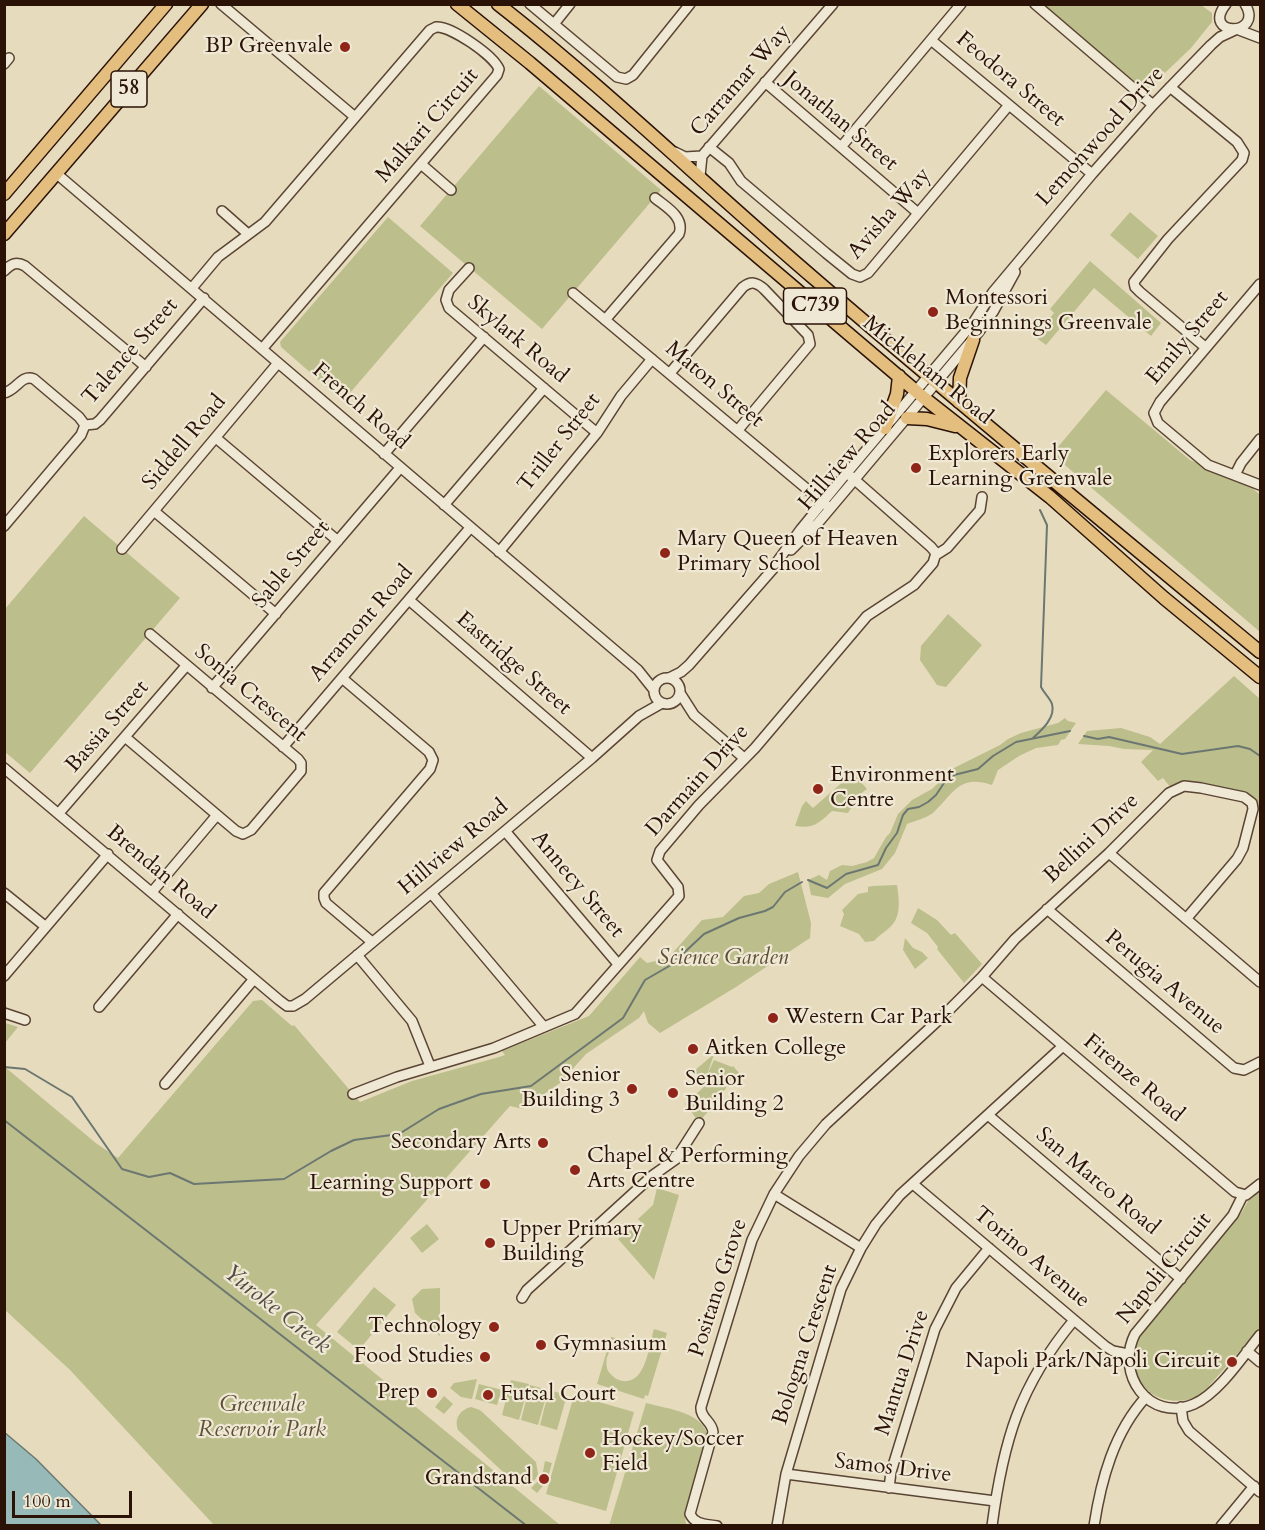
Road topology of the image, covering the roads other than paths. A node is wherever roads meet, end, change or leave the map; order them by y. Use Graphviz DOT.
graph roads {
  1 [pos="166,4"];
  2 [pos="202,4"];
  3 [pos="221,4"];
  4 [pos="457,4"];
  5 [pos="498,4"];
  6 [pos="530,4"];
  7 [pos="570,4"];
  8 [pos="690,4"];
  9 [pos="833,4"];
  10 [pos="961,4"];
  11 [pos="1035,4"];
  12 [pos="1216,4"];
  13 [pos="1226,4"];
  14 [pos="1249,9"];
  15 [pos="1221,18"];
  16 [pos="554,24"];
  17 [pos="1237,30"];
  18 [pos="1260,36"];
  19 [pos="931,40"];
  20 [pos="1211,45"];
  21 [pos="765,82"];
  22 [pos="1170,87"];
  23 [pos="1009,105"];
  24 [pos="1153,105"];
  25 [pos="355,117"];
  26 [pos="709,147"];
  27 [pos="841,147"];
  28 [pos="670,149"];
  29 [pos="702,156"];
  30 [pos="421,164"];
  31 [pos="57,174"];
  32 [pos="1092,174"];
  33 [pos="700,176"];
  34 [pos="451,189"];
  35 [pos="4,194"];
  36 [pos="655,198"];
  37 [pos="222,211"];
  38 [pos="918,213"];
  39 [pos="4,234"];
  40 [pos="248,234"];
  41 [pos="1023,257"];
  42 [pos="469,268"];
  43 [pos="4,271"];
  44 [pos="1260,284"];
  45 [pos="192,288"];
  46 [pos="573,293"];
  47 [pos="204,298"];
  48 [pos="605,320"];
  49 [pos="484,337"];
  50 [pos="973,340"];
  51 [pos="1205,347"];
  52 [pos="262,349"];
  53 [pos="652,359"];
  54 [pos="278,363"];
  55 [pos="146,367"];
  56 [pos="670,373"];
  57 [pos="899,376"];
  58 [pos="932,380"];
  59 [pos="544,388"];
  60 [pos="4,393"];
  61 [pos="920,394"];
  62 [pos="959,402"];
  63 [pos="908,418"];
  64 [pos="85,425"];
  65 [pos="885,428"];
  66 [pos="962,428"];
  67 [pos="738,430"];
  68 [pos="597,433"];
  69 [pos="216,438"];
  70 [pos="1260,439"];
  71 [pos="384,454"];
  72 [pos="400,468"];
  73 [pos="847,473"];
  74 [pos="1235,475"];
  75 [pos="855,480"];
  76 [pos="1260,486"];
  77 [pos="982,497"];
  78 [pos="444,505"];
  79 [pos="826,506"];
  80 [pos="154,511"];
  81 [pos="4,526"];
  82 [pos="470,528"];
  83 [pos="338,541"];
  84 [pos="122,549"];
  85 [pos="499,552"];
  86 [pos="936,555"];
  87 [pos="409,600"];
  88 [pos="276,614"];
  89 [pos="150,634"];
  90 [pos="1260,652"];
  91 [pos="689,665"];
  92 [pos="186,666"];
  93 [pos="638,670"];
  94 [pos="1260,677"];
  95 [pos="342,678"];
  96 [pos="667,678"];
  97 [pos="212,688"];
  98 [pos="680,689"];
  99 [pos="654,692"];
  100 [pos="666,704"];
  101 [pos="694,715"];
  102 [pos="639,716"];
  103 [pos="125,737"];
  104 [pos="284,747"];
  105 [pos="592,758"];
  106 [pos="744,758"];
  107 [pos="4,768"];
  108 [pos="59,813"];
  109 [pos="218,815"];
  110 [pos="505,831"];
  111 [pos="1109,853"];
  112 [pos="108,854"];
  113 [pos="152,892"];
  114 [pos="4,893"];
  115 [pos="431,893"];
  116 [pos="1047,909"];
  117 [pos="178,914"];
  118 [pos="1186,919"];
  119 [pos="46,927"];
  120 [pos="372,942"];
  121 [pos="357,955"];
  122 [pos="618,964"];
  123 [pos="4,976"];
  124 [pos="982,977"];
  125 [pos="1259,978"];
  126 [pos="254,979"];
  127 [pos="99,1007"];
  128 [pos="291,1007"];
  129 [pos="4,1013"];
  130 [pos="25,1020"];
  131 [pos="544,1027"];
  132 [pos="1063,1046"];
  133 [pos="1260,1062"];
  134 [pos="430,1066"];
  135 [pos="165,1084"];
  136 [pos="353,1094"];
  137 [pos="988,1115"];
  138 [pos="699,1123"];
  139 [pos="914,1184"];
  140 [pos="1260,1184"];
  141 [pos="774,1194"];
  142 [pos="1242,1195"];
  143 [pos="861,1248"];
  144 [pos="990,1248"];
  145 [pos="1181,1278"];
  146 [pos="522,1298"];
  147 [pos="1074,1320"];
  148 [pos="1260,1335"];
  149 [pos="1247,1351"];
  150 [pos="1128,1354"];
  151 [pos="1260,1362"];
  152 [pos="1146,1396"];
  153 [pos="1181,1407"];
  154 [pos="786,1474"];
  155 [pos="889,1488"];
  156 [pos="1257,1489"];
  157 [pos="995,1501"];
  158 [pos="717,1526"];
  159 [pos="777,1526"];
  160 [pos="992,1526"];
  161 [pos="1094,1526"];
  162 [pos="1221,1526"];
  1 -- 35 [label="main road, 58"];
  2 -- 31 [label="main road, 58"];
  3 -- 25 [label="street"];
  4 -- 57 [label="main road, Mickleham Road / C739"];
  5 -- 28 [label="main road, Mickleham Road / C739"];
  6 -- 16 [label="street"];
  7 -- 16 [label="street"];
  8 -- 16 [label="street"];
  9 -- 21 [label="street, Carramar Way"];
  10 -- 19 [label="street"];
  11 -- 24 [label="street"];
  12 -- 15 [label="street"];
  13 -- 15 [label="street, Lemonwood Drive"];
  14 -- 17 [label="street, Lemonwood Drive"];
  14 -- 18 [label="street"];
  15 -- 17 [label="street"];
  15 -- 20 [label="street, Lemonwood Drive"];
  17 -- 18 [label="street"];
  17 -- 20 [label="street, Lemonwood Drive"];
  19 -- 23 [label="street, Feodora Street"];
  19 -- 27 [label="street"];
  20 -- 22 [label="street, Lemonwood Drive"];
  21 -- 26 [label="street, Carramar Way"];
  21 -- 27 [label="street, Jonathan Street"];
  22 -- 24 [label="street, Lemonwood Drive"];
  22 -- 51 [label="street"];
  23 -- 32 [label="street, Feodora Street"];
  23 -- 38 [label="street, Avisha Way"];
  24 -- 32 [label="street, Lemonwood Drive"];
  25 -- 30 [label="street, Malkari Circuit"];
  25 -- 40 [label="street, Malkari Circuit"];
  26 -- 29 [label="street, Carramar Way"];
  26 -- 38 [label="street, Avisha Way"];
  27 -- 38 [label="street, Jonathan Street"];
  28 -- 29 [label="street, Carramar Way"];
  28 -- 33 [label="main road, Mickleham Road / C739"];
  29 -- 33 [label="street, Carramar Way"];
  30 -- 34 [label="street"];
  30 -- 52 [label="street, Malkari Circuit"];
  31 -- 39 [label="main road, 58"];
  31 -- 45 [label="street, French Road"];
  32 -- 41 [label="street, Lemonwood Drive"];
  33 -- 58 [label="main road, Mickleham Road / C739"];
  36 -- 48 [label="street"];
  37 -- 40 [label="street"];
  40 -- 45 [label="street, Malkari Circuit"];
  41 -- 50 [label="street, Lemonwood Drive"];
  41 -- 58 [label="street, Lemonwood Drive"];
  42 -- 49 [label="street, Skylark Road"];
  43 -- 55 [label="street"];
  44 -- 51 [label="street, Emily Street"];
  45 -- 47 [label="street, French Road"];
  46 -- 48 [label="street, Maton Street"];
  47 -- 52 [label="street, French Road"];
  47 -- 55 [label="street, Talence Street"];
  48 -- 53 [label="street, Maton Street"];
  49 -- 59 [label="street, Skylark Road"];
  49 -- 71 [label="street"];
  50 -- 58 [label="street, Lemonwood Drive"];
  50 -- 62 [label="main road"];
  51 -- 74 [label="street, Emily Street"];
  52 -- 54 [label="street, French Road"];
  53 -- 56 [label="street, Maton Street"];
  53 -- 68 [label="street, Triller Street"];
  54 -- 69 [label="street, Siddell Road"];
  54 -- 71 [label="street, French Road"];
  55 -- 64 [label="street, Talence Street"];
  56 -- 67 [label="street, Maton Street"];
  56 -- 67 [label="street"];
  57 -- 61 [label="main road, Mickleham Road / C739"];
  57 -- 65 [label="main road"];
  58 -- 61 [label="street, Lemonwood Drive"];
  58 -- 62 [label="main road, Mickleham Road / C739"];
  59 -- 68 [label="street, Skylark Road"];
  59 -- 78 [label="street"];
  60 -- 64 [label="street"];
  61 -- 63 [label="street, Hillview Road"];
  61 -- 65 [label="street, Hillview Road"];
  61 -- 66 [label="main road, Mickleham Road / C739"];
  62 -- 90 [label="main road, Mickleham Road / C739"];
  63 -- 66 [label="main road"];
  63 -- 75 [label="street, Hillview Road"];
  64 -- 81 [label="street"];
  65 -- 73 [label="street, Hillview Road"];
  66 -- 94 [label="main road, Mickleham Road / C739"];
  67 -- 79 [label="street, Maton Street"];
  68 -- 85 [label="street, Triller Street"];
  69 -- 80 [label="street, Siddell Road"];
  69 -- 83 [label="street"];
  70 -- 74 [label="street"];
  71 -- 72 [label="street, French Road"];
  72 -- 78 [label="street, French Road"];
  72 -- 83 [label="street, Sable Street"];
  73 -- 75 [label="street"];
  73 -- 79 [label="street, Hillview Road"];
  74 -- 76 [label="street"];
  75 -- 79 [label="street, Hillview Road"];
  75 -- 86 [label="street"];
  77 -- 86 [label="street, Darmain Drive"];
  78 -- 82 [label="street, French Road"];
  79 -- 91 [label="street, Hillview Road"];
  80 -- 84 [label="street, Siddell Road"];
  80 -- 88 [label="street"];
  82 -- 85 [label="street, French Road"];
  82 -- 87 [label="street, Arramont Road"];
  83 -- 88 [label="street, Sable Street"];
  85 -- 93 [label="street, French Road"];
  86 -- 106 [label="street, Darmain Drive"];
  87 -- 95 [label="street, Arramont Road"];
  87 -- 105 [label="street, Eastridge Street"];
  88 -- 97 [label="street, Sable Street"];
  89 -- 92 [label="street, Sonia Crescent"];
  91 -- 96 [label="street, Hillview Road"];
  91 -- 98 [label="street, Hillview Road"];
  92 -- 97 [label="street, Sonia Crescent"];
  92 -- 103 [label="street, Bassia Street"];
  93 -- 96 [label="street, French Road"];
  93 -- 99 [label="street, French Road"];
  95 -- 104 [label="street, Arramont Road"];
  95 -- 120 [label="street"];
  96 -- 98 [label="street"];
  96 -- 99 [label="street"];
  97 -- 104 [label="street, Sonia Crescent"];
  98 -- 100 [label="street"];
  98 -- 101 [label="street"];
  99 -- 100 [label="street"];
  99 -- 102 [label="street, Hillview Road"];
  100 -- 101 [label="street"];
  100 -- 102 [label="street, Hillview Road"];
  101 -- 106 [label="street"];
  102 -- 105 [label="street, Hillview Road"];
  103 -- 108 [label="street, Bassia Street"];
  103 -- 109 [label="street, Sonia Crescent"];
  104 -- 109 [label="street, Sonia Crescent"];
  105 -- 110 [label="street, Hillview Road"];
  106 -- 122 [label="street, Darmain Drive"];
  107 -- 108 [label="street, Brendan Road"];
  108 -- 112 [label="street, Brendan Road"];
  109 -- 113 [label="street"];
  110 -- 115 [label="street, Hillview Road"];
  110 -- 122 [label="street, Annecy Street"];
  111 -- 116 [label="street, Bellini Drive"];
  111 -- 118 [label="street"];
  111 -- 118 [label="street, Bellini Drive"];
  112 -- 113 [label="street, Brendan Road"];
  112 -- 119 [label="street"];
  113 -- 117 [label="street, Brendan Road"];
  114 -- 119 [label="street"];
  115 -- 120 [label="street, Hillview Road"];
  115 -- 131 [label="street"];
  116 -- 124 [label="street, Bellini Drive"];
  116 -- 133 [label="street, Perugia Avenue"];
  117 -- 126 [label="street, Brendan Road"];
  117 -- 127 [label="street"];
  118 -- 125 [label="street"];
  119 -- 123 [label="street"];
  120 -- 121 [label="street, Hillview Road"];
  121 -- 128 [label="street, Hillview Road"];
  121 -- 134 [label="street"];
  122 -- 131 [label="street, Darmain Drive"];
  124 -- 132 [label="street, Firenze Road"];
  124 -- 141 [label="street, Positano Grove"];
  126 -- 128 [label="street, Brendan Road"];
  126 -- 135 [label="street"];
  129 -- 130 [label="street"];
  131 -- 134 [label="street, Darmain Drive"];
  132 -- 137 [label="street, Bologna Crescent"];
  132 -- 142 [label="street, Firenze Road"];
  134 -- 136 [label="street, Darmain Drive"];
  137 -- 139 [label="street, Bologna Crescent"];
  137 -- 145 [label="street, San Marco Road"];
  138 -- 146 [label="street"];
  139 -- 143 [label="street, Bologna Crescent"];
  139 -- 144 [label="street, Torino Avenue"];
  140 -- 142 [label="street"];
  141 -- 143 [label="street"];
  141 -- 158 [label="street, Positano Grove"];
  142 -- 145 [label="street, Napoli Circuit"];
  143 -- 154 [label="street, Bologna Crescent"];
  144 -- 147 [label="street, Torino Avenue"];
  144 -- 155 [label="street, Mantua Drive"];
  145 -- 150 [label="street, Napoli Circuit"];
  147 -- 150 [label="street, Torino Avenue"];
  147 -- 157 [label="street"];
  148 -- 149 [label="street"];
  149 -- 151 [label="street"];
  149 -- 153 [label="street"];
  150 -- 152 [label="street, Napoli Circuit"];
  152 -- 153 [label="street"];
  152 -- 161 [label="street"];
  153 -- 156 [label="street"];
  154 -- 155 [label="street, Samos Drive"];
  154 -- 159 [label="street, Bologna Crescent"];
  155 -- 157 [label="street, Samos Drive"];
  156 -- 162 [label="street"];
  157 -- 160 [label="street"];
}
